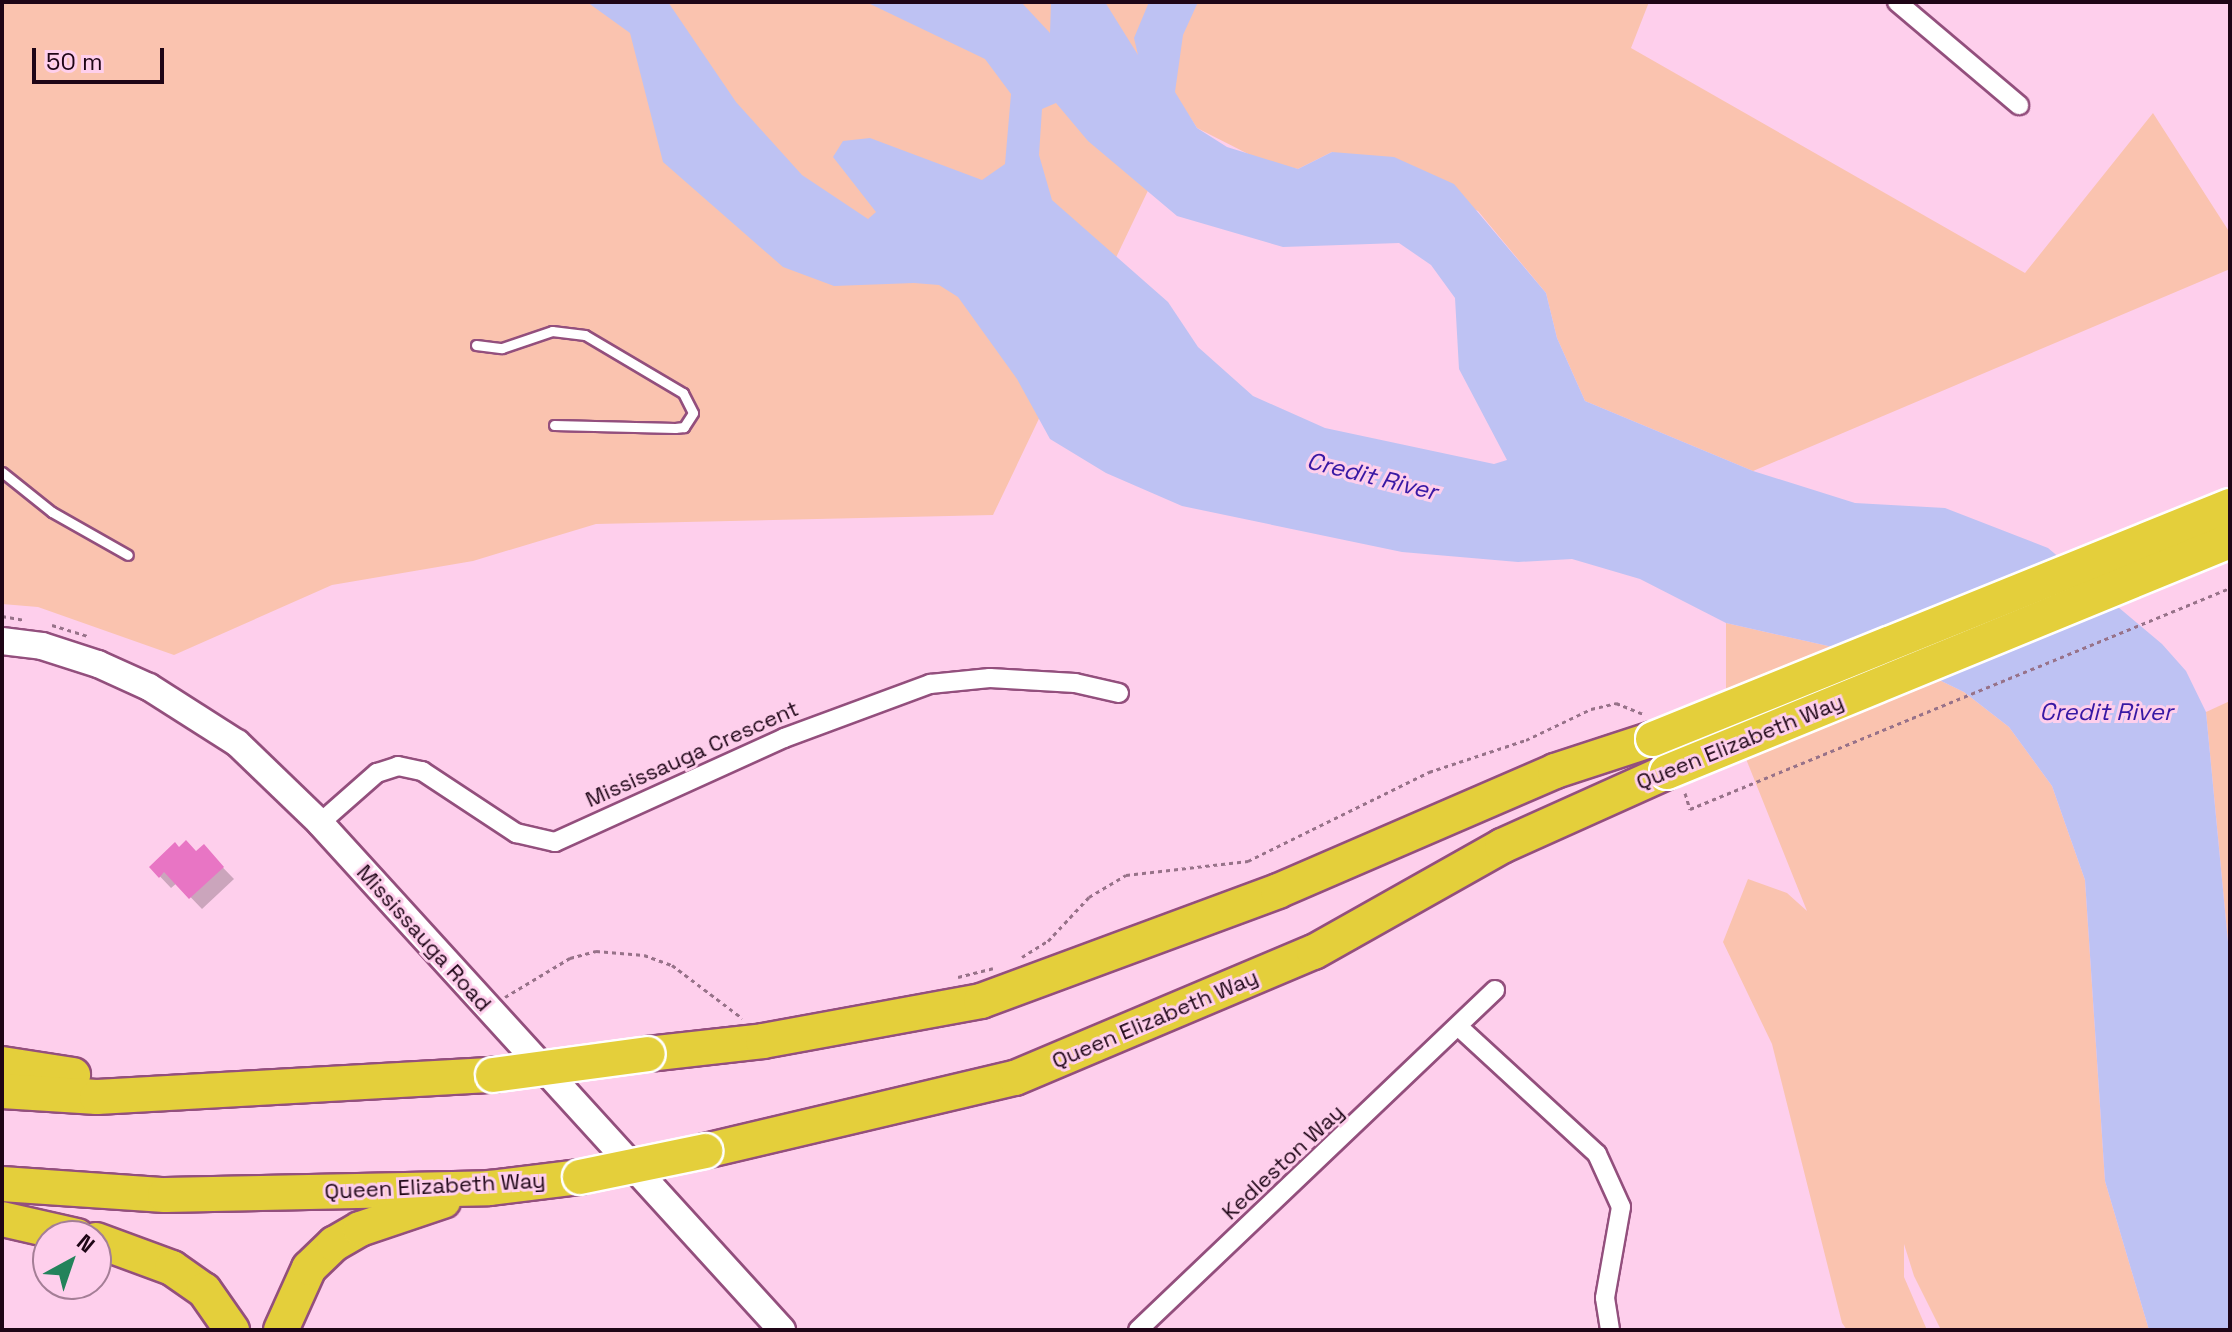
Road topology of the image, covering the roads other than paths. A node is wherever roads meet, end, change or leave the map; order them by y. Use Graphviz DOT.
graph roads {
  1 [pos="1897,2"];
  2 [pos="2019,105"];
  3 [pos="476,345"];
  4 [pos="554,425"];
  5 [pos="2,472"];
  6 [pos="2230,506"];
  7 [pos="2230,541"];
  8 [pos="128,555"];
  9 [pos="2,641"];
  10 [pos="1119,693"];
  11 [pos="320,823"];
  12 [pos="1495,990"];
  13 [pos="1460,1028"];
  14 [pos="2,1064"];
  15 [pos="286,1087"];
  16 [pos="2,1091"];
  17 [pos="2,1184"];
  18 [pos="489,1188"];
  19 [pos="2,1219"];
  20 [pos="32,1226"];
  21 [pos="112,1246"];
  22 [pos="232,1330"];
  23 [pos="281,1330"];
  24 [pos="782,1330"];
  25 [pos="1138,1330"];
  26 [pos="1610,1330"];
  1 -- 2 [label="street"];
  3 -- 4 [label="lane"];
  5 -- 8 [label="lane"];
  6 -- 15 [label="highway, Queen Elizabeth Way, bridge"];
  7 -- 18 [label="highway, Queen Elizabeth Way, bridge"];
  9 -- 11 [label="main road, Mississauga Road"];
  10 -- 11 [label="street, Mississauga Crescent"];
  11 -- 24 [label="main road, Mississauga Road"];
  12 -- 13 [label="street, Kedleston Way"];
  13 -- 25 [label="street, Kedleston Way"];
  13 -- 26 [label="street"];
  14 -- 15 [label="highway"];
  15 -- 16 [label="highway, Queen Elizabeth Way"];
  17 -- 18 [label="highway, Queen Elizabeth Way"];
  18 -- 23 [label="highway"];
  19 -- 20 [label="highway"];
  21 -- 22 [label="highway"];
}
